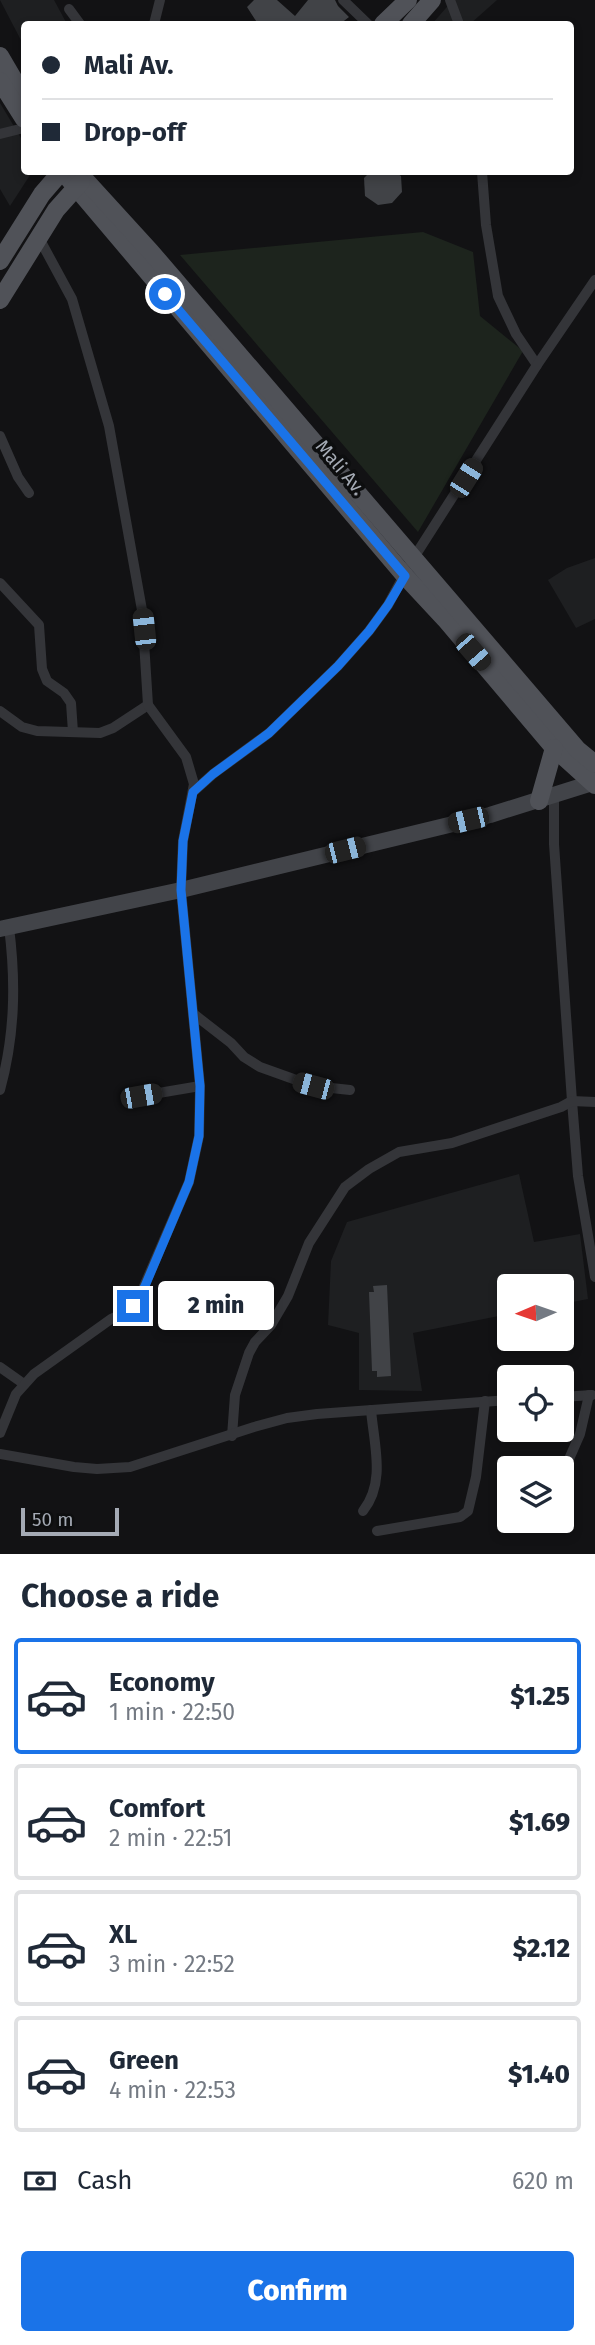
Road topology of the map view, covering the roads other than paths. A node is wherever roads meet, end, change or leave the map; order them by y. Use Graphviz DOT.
graph roads {
  1 [pos="160,0"];
  2 [pos="343,0"];
  3 [pos="408,0"];
  4 [pos="432,0"];
  5 [pos="450,0"];
  6 [pos="69,9"];
  7 [pos="78,21"];
  8 [pos="155,21"];
  9 [pos="365,21"];
  10 [pos="386,21"];
  11 [pos="414,21"];
  12 [pos="458,21"];
  13 [pos="0,56"];
  14 [pos="0,81"];
  15 [pos="21,92"];
  16 [pos="21,114"];
  17 [pos="21,129"];
  18 [pos="0,134"];
  19 [pos="59,175"];
  20 [pos="482,175"];
  21 [pos="82,178"];
  22 [pos="39,238"];
  23 [pos="145,257"];
  24 [pos="0,261"];
  25 [pos="595,280"];
  26 [pos="0,300"];
  27 [pos="537,365"];
  28 [pos="0,436"];
  29 [pos="29,493"];
  30 [pos="413,559"];
  31 [pos="405,576"];
  32 [pos="0,583"];
  33 [pos="148,705"];
  34 [pos="0,711"];
  35 [pos="73,732"];
  36 [pos="554,748"];
  37 [pos="595,764"];
  38 [pos="594,783"];
  39 [pos="194,788"];
  40 [pos="546,799"];
  41 [pos="181,890"];
  42 [pos="4,928"];
  43 [pos="195,1015"];
  44 [pos="200,1086"];
  45 [pos="0,1090"];
  46 [pos="350,1090"];
  47 [pos="141,1096"];
  48 [pos="572,1101"];
  49 [pos="595,1102"];
  50 [pos="595,1277"];
  51 [pos="0,1367"];
  52 [pos="24,1384"];
  53 [pos="592,1395"];
  54 [pos="574,1396"];
  55 [pos="497,1400"];
  56 [pos="485,1401"];
  57 [pos="371,1410"];
  58 [pos="0,1433"];
  59 [pos="232,1436"];
  60 [pos="0,1454"];
  61 [pos="570,1456"];
  62 [pos="363,1511"];
  63 [pos="377,1531"];
  1 -- 8 [label="street"];
  2 -- 9 [label="street"];
  3 -- 10 [label="main road"];
  4 -- 11 [label="main road"];
  5 -- 12 [label="street"];
  6 -- 7 [label="street"];
  13 -- 15 [label="main road"];
  14 -- 16 [label="main road"];
  17 -- 18 [label="street"];
  19 -- 24 [label="main road"];
  20 -- 27 [label="street"];
  21 -- 22 [label="main road"];
  21 -- 23 [label="main road, Mali Av."];
  22 -- 26 [label="main road"];
  22 -- 33 [label="street"];
  23 -- 30 [label="main road, Mali Av."];
  23 -- 31 [label="main road, Mali Av."];
  25 -- 27 [label="street"];
  27 -- 30 [label="street"];
  28 -- 29 [label="street"];
  30 -- 31 [label="street"];
  30 -- 37 [label="main road, Mali Av."];
  31 -- 36 [label="main road, Mali Av."];
  31 -- 39 [label="street"];
  32 -- 35 [label="street"];
  33 -- 35 [label="street"];
  33 -- 39 [label="street"];
  34 -- 35 [label="street"];
  36 -- 38 [label="main road, Mali Av."];
  36 -- 40 [label="main road"];
  38 -- 40 [label="main road"];
  39 -- 41 [label="street"];
  40 -- 41 [label="main road"];
  40 -- 48 [label="street"];
  41 -- 42 [label="main road"];
  41 -- 43 [label="street"];
  42 -- 45 [label="street"];
  43 -- 44 [label="street"];
  43 -- 46 [label="street"];
  44 -- 47 [label="street"];
  44 -- 52 [label="street"];
  48 -- 49 [label="street"];
  48 -- 50 [label="street"];
  48 -- 59 [label="street"];
  51 -- 52 [label="street"];
  52 -- 58 [label="street"];
  53 -- 54 [label="street"];
  53 -- 61 [label="street"];
  55 -- 56 [label="street"];
  56 -- 57 [label="street"];
  56 -- 63 [label="street"];
  57 -- 59 [label="street"];
  57 -- 62 [label="street"];
  59 -- 60 [label="street"];
}
